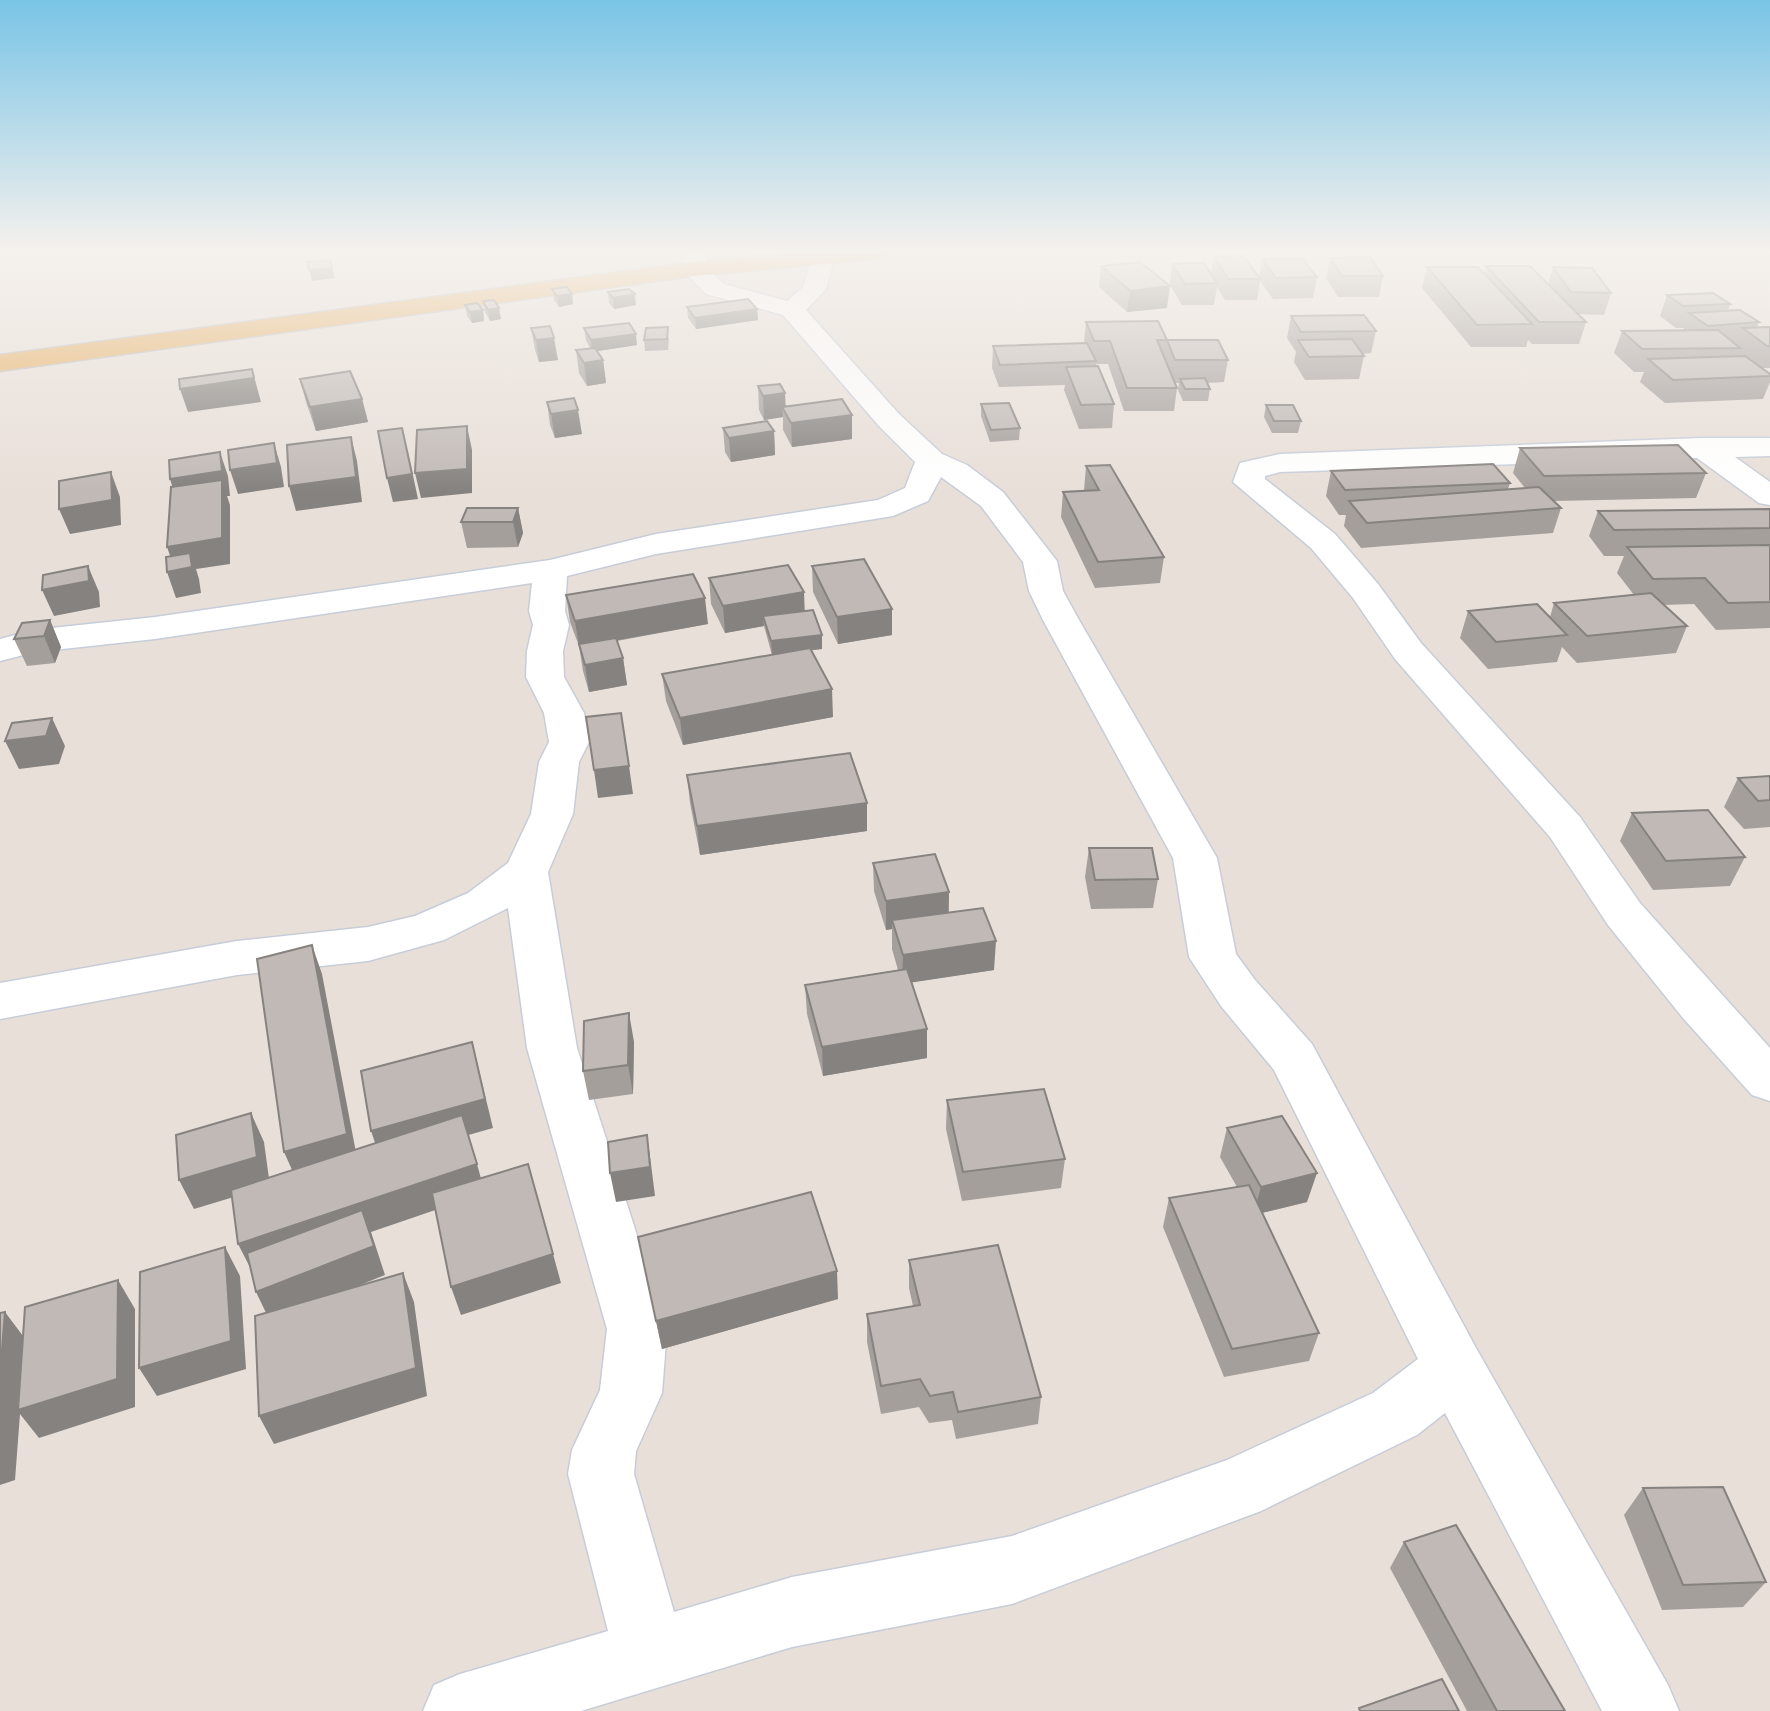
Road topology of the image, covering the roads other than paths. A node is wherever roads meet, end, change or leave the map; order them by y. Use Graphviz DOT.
graph roads {
  1 [pos="211,332"];
  2 [pos="811,332"];
  3 [pos="0,363"];
  4 [pos="1701,447"];
  5 [pos="1770,447"];
  6 [pos="931,460"];
  7 [pos="1770,496"];
  8 [pos="550,570"];
  9 [pos="0,650"];
  10 [pos="526,872"];
  11 [pos="0,1001"];
  12 [pos="1770,1081"];
  13 [pos="1454,1368"];
  14 [pos="650,1653"];
  15 [pos="460,1711"];
  16 [pos="1642,1711"];
  1 -- 3 [label="main road"];
  2 -- 6 [label="street"];
  4 -- 5 [label="street"];
  4 -- 7 [label="street"];
  4 -- 12 [label="street"];
  6 -- 8 [label="street"];
  6 -- 13 [label="street"];
  8 -- 9 [label="street"];
  8 -- 10 [label="street"];
  10 -- 11 [label="street"];
  10 -- 14 [label="street"];
  13 -- 14 [label="street"];
  13 -- 16 [label="street"];
  14 -- 15 [label="street"];
}
